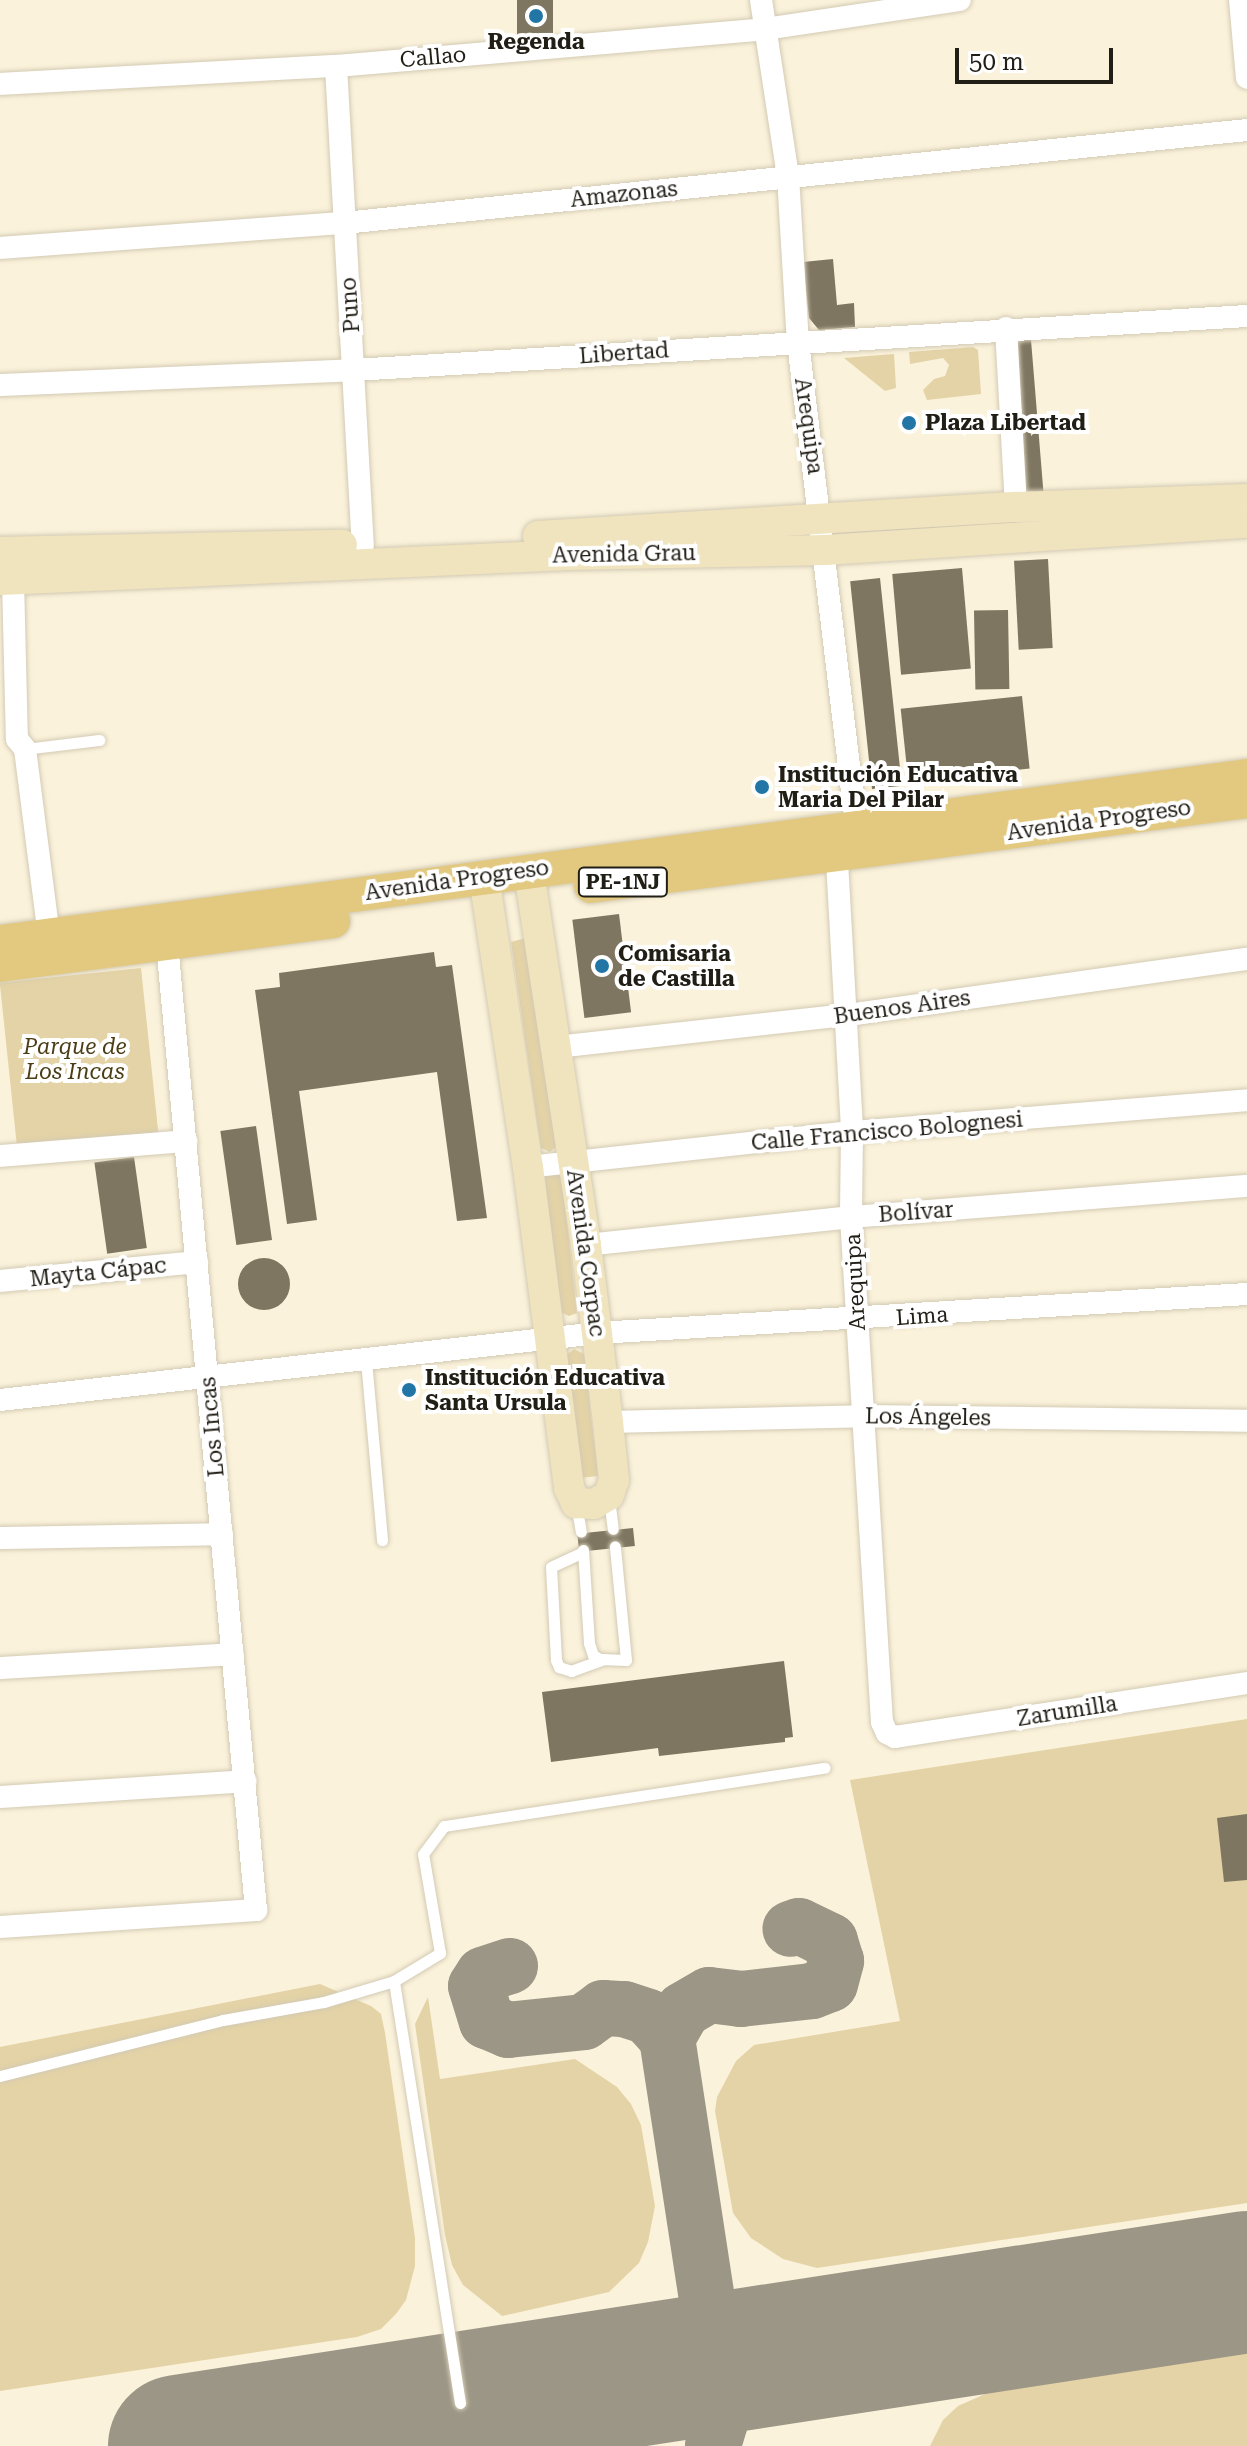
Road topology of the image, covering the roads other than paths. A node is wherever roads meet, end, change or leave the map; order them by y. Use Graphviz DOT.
graph roads {
  1 [pos="761,0"];
  2 [pos="960,0"];
  3 [pos="1240,0"];
  4 [pos="765,29"];
  5 [pos="336,66"];
  6 [pos="1247,78"];
  7 [pos="0,84"];
  8 [pos="1247,130"];
  9 [pos="788,176"];
  10 [pos="344,223"];
  11 [pos="0,248"];
  12 [pos="1247,316"];
  13 [pos="1006,328"];
  14 [pos="798,342"];
  15 [pos="354,370"];
  16 [pos="0,385"];
  17 [pos="1247,499"];
  18 [pos="1016,507"];
  19 [pos="1247,523"];
  20 [pos="824,536"];
  21 [pos="363,545"];
  22 [pos="0,552"];
  23 [pos="6,580"];
  24 [pos="99,740"];
  25 [pos="14,743"];
  26 [pos="1247,776"];
  27 [pos="1247,801"];
  28 [pos="847,841"];
  29 [pos="531,882"];
  30 [pos="485,888"];
  31 [pos="49,936"];
  32 [pos="0,942"];
  33 [pos="167,944"];
  34 [pos="1247,959"];
  35 [pos="0,965"];
  36 [pos="847,1015"];
  37 [pos="556,1047"];
  38 [pos="1247,1100"];
  39 [pos="852,1132"];
  40 [pos="186,1141"];
  41 [pos="0,1156"];
  42 [pos="573,1162"];
  43 [pos="528,1167"];
  44 [pos="1247,1186"];
  45 [pos="851,1217"];
  46 [pos="586,1245"];
  47 [pos="197,1262"];
  48 [pos="0,1281"];
  49 [pos="1247,1294"];
  50 [pos="858,1320"];
  51 [pos="598,1333"];
  52 [pos="551,1338"];
  53 [pos="366,1360"];
  54 [pos="207,1378"];
  55 [pos="0,1400"];
  56 [pos="864,1416"];
  57 [pos="1247,1421"];
  58 [pos="608,1422"];
  59 [pos="609,1495"];
  60 [pos="613,1529"];
  61 [pos="222,1534"];
  62 [pos="0,1538"];
  63 [pos="382,1540"];
  64 [pos="615,1547"];
  65 [pos="233,1654"];
  66 [pos="604,1659"];
  67 [pos="0,1668"];
  68 [pos="1247,1683"];
  69 [pos="887,1733"];
  70 [pos="825,1768"];
  71 [pos="245,1781"];
  72 [pos="0,1797"];
  73 [pos="0,1927"];
  74 [pos="394,1981"];
  75 [pos="0,2076"];
  76 [pos="460,2403"];
  1 -- 4 [label="street, Arequipa"];
  2 -- 4 [label="street, Callao"];
  3 -- 6 [label="street"];
  4 -- 5 [label="street, Callao"];
  4 -- 9 [label="street, Arequipa"];
  5 -- 7 [label="street, Callao"];
  5 -- 10 [label="street, Puno"];
  8 -- 9 [label="street, Amazonas"];
  9 -- 10 [label="street, Amazonas"];
  9 -- 14 [label="street, Arequipa"];
  10 -- 11 [label="street, Amazonas"];
  10 -- 15 [label="street, Puno"];
  12 -- 13 [label="street, Libertad"];
  13 -- 14 [label="street, Libertad"];
  13 -- 18 [label="street"];
  14 -- 15 [label="street, Libertad"];
  14 -- 20 [label="street, Arequipa"];
  15 -- 16 [label="street, Libertad"];
  15 -- 21 [label="street, Puno"];
  17 -- 18 [label="street, Avenida Grau"];
  18 -- 20 [label="street, Avenida Grau"];
  19 -- 20 [label="street, Avenida Grau"];
  20 -- 21 [label="street, Avenida Grau"];
  20 -- 23 [label="street, Avenida Grau"];
  20 -- 28 [label="street, Arequipa"];
  21 -- 22 [label="street, Avenida Grau"];
  23 -- 25 [label="street"];
  24 -- 25 [label="lane"];
  25 -- 31 [label="street"];
  26 -- 28 [label="main road, Avenida Progreso / PE-1NJ"];
  27 -- 28 [label="main road, Avenida Progreso / PE-1NJ"];
  28 -- 29 [label="main road, Avenida Progreso / PE-1NJ"];
  28 -- 36 [label="street, Arequipa"];
  29 -- 30 [label="main road, Avenida Progreso / PE-1NJ"];
  29 -- 37 [label="street, Avenida Corpac"];
  30 -- 31 [label="main road, Avenida Progreso / PE-1NJ"];
  30 -- 33 [label="main road, Avenida Progreso / PE-1NJ"];
  30 -- 43 [label="street, Avenida Corpac"];
  31 -- 32 [label="main road, Avenida Progreso / PE-1NJ"];
  33 -- 35 [label="main road, Avenida Progreso / PE-1NJ"];
  33 -- 40 [label="street, Los Incas"];
  34 -- 36 [label="street, Buenos Aires"];
  36 -- 37 [label="street, Buenos Aires"];
  36 -- 39 [label="street, Arequipa"];
  37 -- 42 [label="street, Avenida Corpac"];
  38 -- 39 [label="street, Calle Francisco Bolognesi"];
  39 -- 42 [label="street, Calle Francisco Bolognesi"];
  39 -- 45 [label="street, Arequipa"];
  40 -- 41 [label="street"];
  40 -- 47 [label="street, Los Incas"];
  42 -- 43 [label="street, Calle Francisco Bolognesi"];
  42 -- 46 [label="street, Avenida Corpac"];
  43 -- 52 [label="street, Avenida Corpac"];
  44 -- 45 [label="street, Bolívar"];
  45 -- 46 [label="street, Bolívar"];
  45 -- 50 [label="street, Arequipa"];
  46 -- 51 [label="street, Avenida Corpac"];
  47 -- 48 [label="street, Mayta Cápac"];
  47 -- 54 [label="street, Los Incas"];
  49 -- 50 [label="street, Lima"];
  50 -- 51 [label="street, Lima"];
  50 -- 56 [label="street, Arequipa"];
  51 -- 52 [label="street, Lima"];
  51 -- 58 [label="street, Avenida Corpac"];
  52 -- 53 [label="street, Lima"];
  52 -- 59 [label="street, Avenida Corpac"];
  53 -- 54 [label="street, Lima"];
  53 -- 63 [label="lane"];
  54 -- 55 [label="street, Lima"];
  54 -- 61 [label="street, Los Incas"];
  56 -- 57 [label="street, Los Ángeles"];
  56 -- 58 [label="street, Los Ángeles"];
  56 -- 69 [label="street, Arequipa"];
  58 -- 59 [label="street, Avenida Corpac"];
  59 -- 60 [label="lane"];
  61 -- 62 [label="street"];
  61 -- 65 [label="street, Los Incas"];
  64 -- 66 [label="lane"];
  65 -- 67 [label="street"];
  65 -- 71 [label="street, Los Incas"];
  66 -- 66 [label="lane"];
  68 -- 69 [label="street, Zarumilla"];
  70 -- 74 [label="lane"];
  71 -- 72 [label="street"];
  71 -- 73 [label="street, Los Incas"];
  74 -- 75 [label="lane"];
  74 -- 76 [label="lane"];
}
